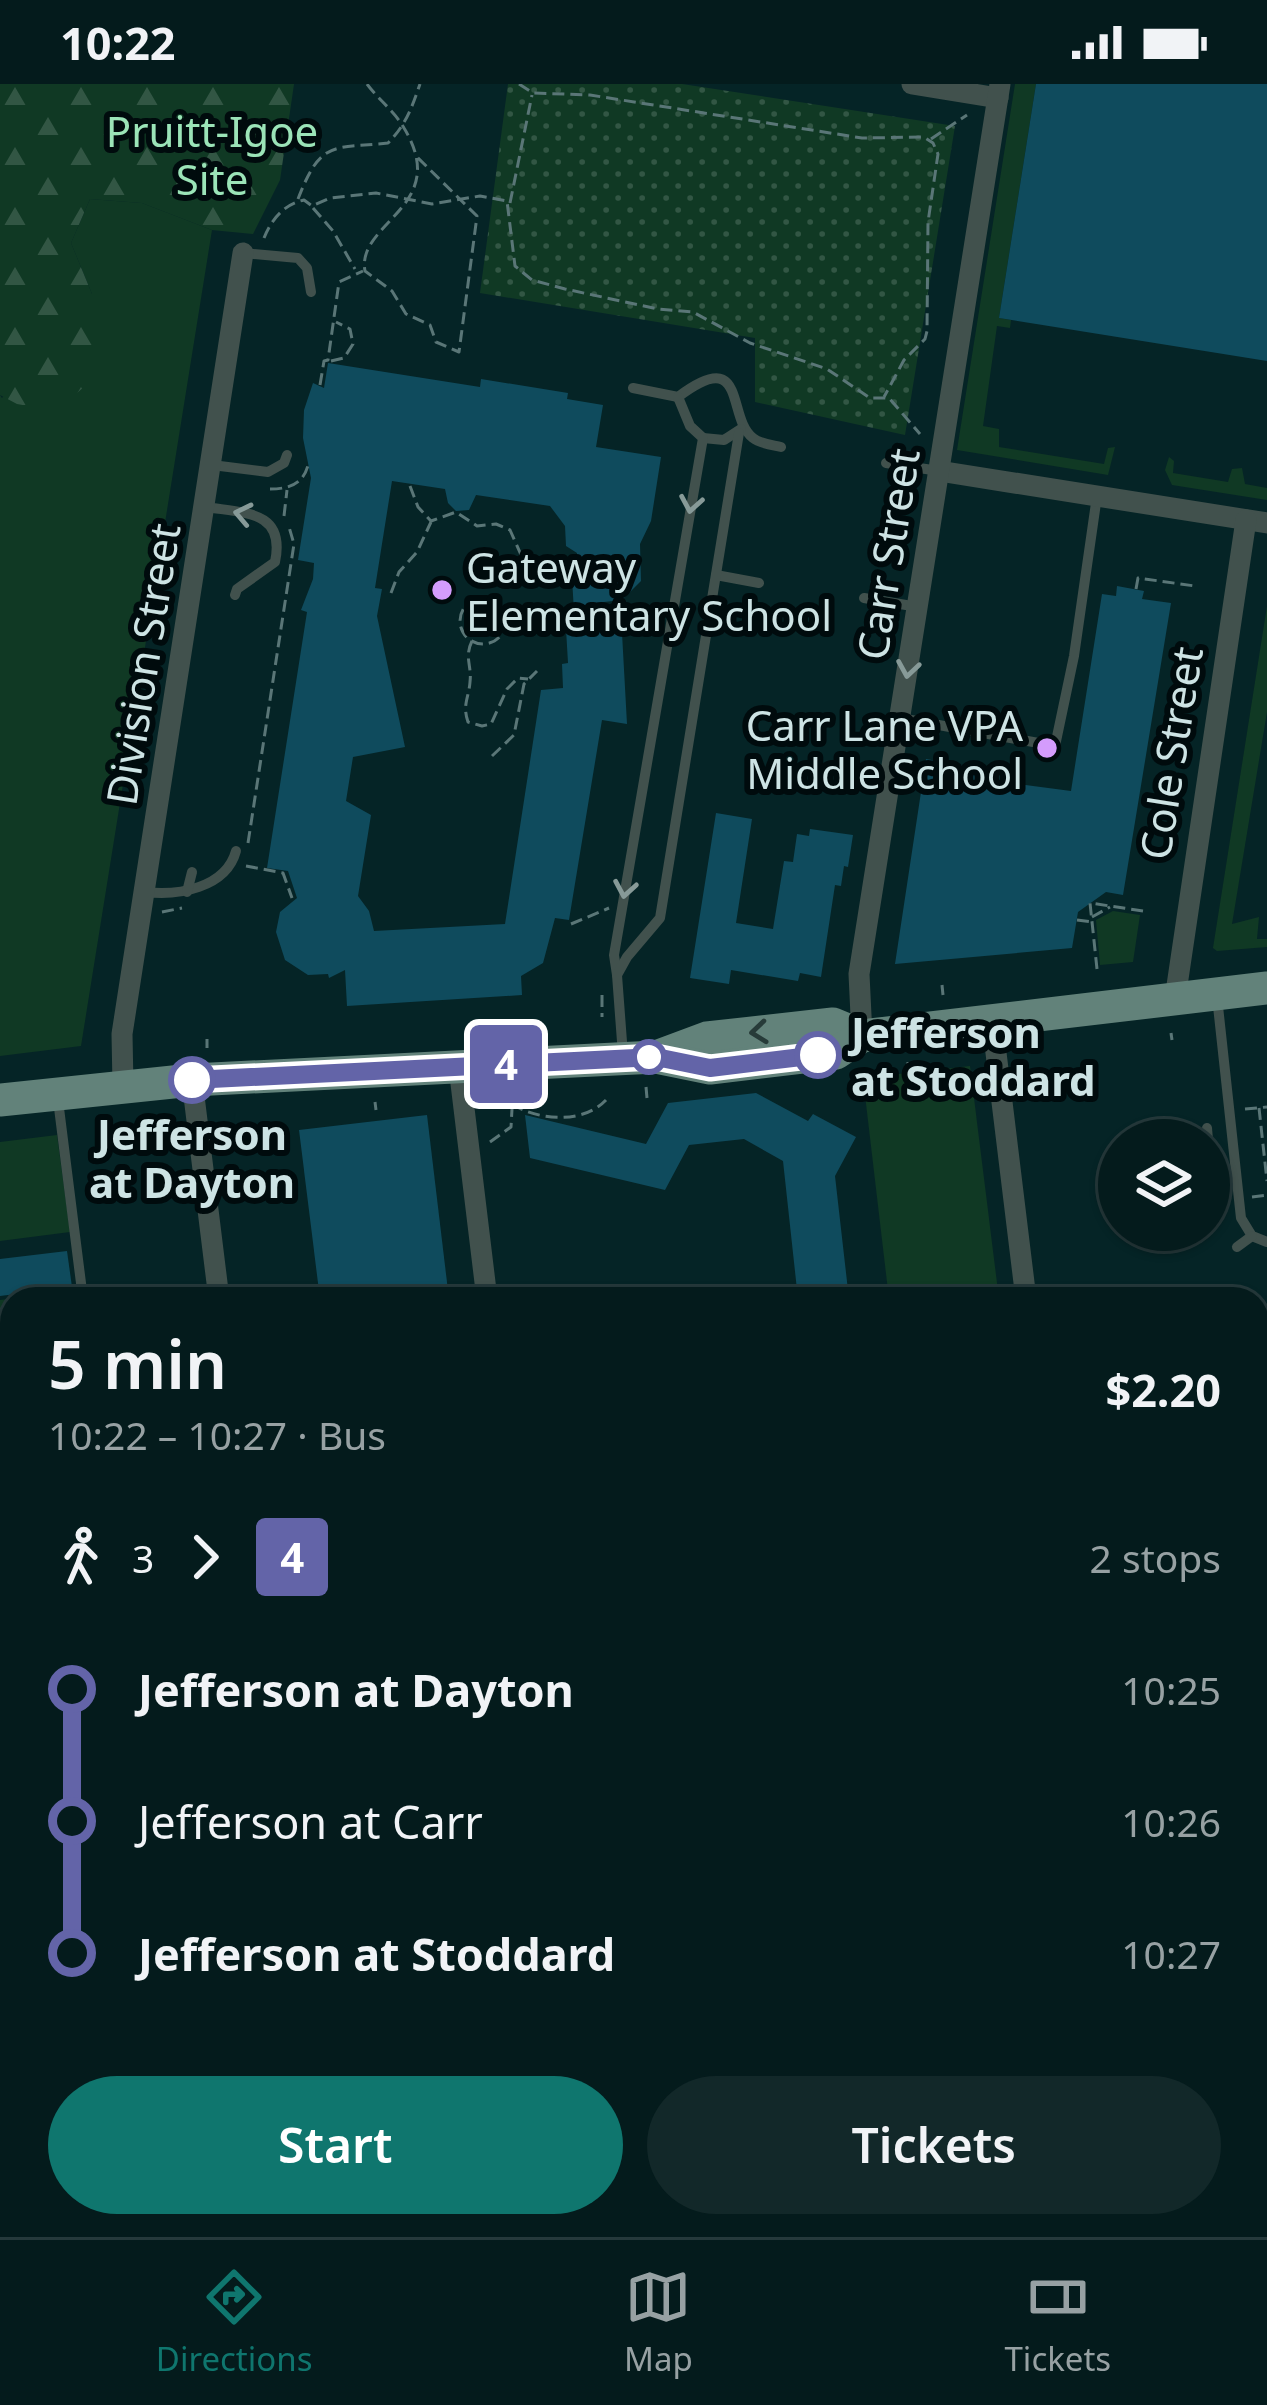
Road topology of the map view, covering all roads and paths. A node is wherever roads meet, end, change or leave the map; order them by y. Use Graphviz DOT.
graph roads {
  1 [pos="367,84"];
  2 [pos="420,84"];
  3 [pos="519,84"];
  4 [pos="912,84"];
  5 [pos="999,91"];
  6 [pos="532,93"];
  7 [pos="971,113"];
  8 [pos="403,126"];
  9 [pos="930,141"];
  10 [pos="415,155"];
  11 [pos="459,198"];
  12 [pos="409,200"];
  13 [pos="298,201"];
  14 [pos="509,205"];
  15 [pos="312,206"];
  16 [pos="243,254"];
  17 [pos="364,271"];
  18 [pos="356,272"];
  19 [pos="310,292"];
  20 [pos="334,321"];
  21 [pos="328,360"];
  22 [pos="320,385"];
  23 [pos="633,388"];
  24 [pos="677,397"];
  25 [pos="884,398"];
  26 [pos="741,430"];
  27 [pos="920,434"];
  28 [pos="703,438"];
  29 [pos="781,447"];
  30 [pos="287,455"];
  31 [pos="886,463"];
  32 [pos="212,465"];
  33 [pos="939,471"];
  34 [pos="410,486"];
  35 [pos="288,487"];
  36 [pos="1097,496"];
  37 [pos="206,507"];
  38 [pos="277,514"];
  39 [pos="283,518"];
  40 [pos="431,520"];
  41 [pos="1257,522"];
  42 [pos="277,553"];
  43 [pos="532,566"];
  44 [pos="716,575"];
  45 [pos="279,578"];
  46 [pos="759,583"];
  47 [pos="1195,586"];
  48 [pos="1136,590"];
  49 [pos="392,593"];
  50 [pos="235,595"];
  51 [pos="864,598"];
  52 [pos="918,608"];
  53 [pos="600,621"];
  54 [pos="656,631"];
  55 [pos="473,642"];
  56 [pos="537,670"];
  57 [pos="528,679"];
  58 [pos="900,718"];
  59 [pos="492,756"];
  60 [pos="248,843"];
  61 [pos="236,850"];
  62 [pos="192,872"];
  63 [pos="240,872"];
  64 [pos="145,892"];
  65 [pos="188,892"];
  66 [pos="292,898"];
  67 [pos="188,906"];
  68 [pos="1112,906"];
  69 [pos="610,907"];
  70 [pos="1143,911"];
  71 [pos="158,912"];
  72 [pos="1077,920"];
  73 [pos="1092,920"];
  74 [pos="571,924"];
  75 [pos="1096,969"];
  76 [pos="617,975"];
  77 [pos="942,985"];
  78 [pos="1267,988"];
  79 [pos="1217,994"];
  80 [pos="943,995"];
  81 [pos="1173,1016"];
  82 [pos="992,1021"];
  83 [pos="862,1036"];
  84 [pos="207,1039"];
  85 [pos="1172,1040"];
  86 [pos="208,1048"];
  87 [pos="908,1062"];
  88 [pos="459,1067"];
  89 [pos="642,1068"];
  90 [pos="908,1071"];
  91 [pos="192,1080"];
  92 [pos="123,1086"];
  93 [pos="57,1094"];
  94 [pos="647,1098"];
  95 [pos="0,1100"];
  96 [pos="606,1100"];
  97 [pos="375,1102"];
  98 [pos="1267,1107"];
  99 [pos="1259,1108"];
  100 [pos="1239,1109"];
  101 [pos="376,1110"];
  102 [pos="489,1143"];
  103 [pos="1267,1181"];
  104 [pos="1267,1195"];
  105 [pos="1250,1197"];
  106 [pos="1252,1236"];
  107 [pos="1267,1242"];
  108 [pos="1238,1247"];
  109 [pos="81,1287"];
  110 [pos="218,1287"];
  111 [pos="486,1287"];
  112 [pos="1025,1287"];
  1 -- 8 [label="path"];
  2 -- 8 [label="path"];
  3 -- 6 [label="path"];
  4 -- 5 [label="street"];
  5 -- 33 [label="street, Carr Street"];
  6 -- 9 [label="path"];
  6 -- 14 [label="path"];
  7 -- 9 [label="path"];
  8 -- 10 [label="path"];
  8 -- 13 [label="path"];
  9 -- 25 [label="path"];
  10 -- 11 [label="path"];
  10 -- 12 [label="path"];
  11 -- 12 [label="path"];
  11 -- 14 [label="path"];
  11 -- 17 [label="path"];
  12 -- 15 [label="path"];
  12 -- 17 [label="path"];
  13 -- 15 [label="path"];
  13 -- 16 [label="path"];
  14 -- 25 [label="path"];
  15 -- 18 [label="path"];
  16 -- 19 [label="lane"];
  16 -- 32 [label="street, Division Street"];
  17 -- 18 [label="path"];
  18 -- 20 [label="path"];
  20 -- 21 [label="path"];
  20 -- 21 [label="path"];
  21 -- 22 [label="path"];
  23 -- 24 [label="lane"];
  24 -- 26 [label="lane"];
  24 -- 28 [label="lane"];
  25 -- 27 [label="path"];
  26 -- 28 [label="lane"];
  26 -- 29 [label="lane"];
  26 -- 44 [label="lane"];
  28 -- 76 [label="lane, one-way"];
  30 -- 32 [label="lane"];
  31 -- 33 [label="lane"];
  32 -- 37 [label="street, Division Street"];
  33 -- 36 [label="street"];
  33 -- 52 [label="street, Carr Street"];
  34 -- 40 [label="path"];
  35 -- 39 [label="path"];
  36 -- 41 [label="street"];
  36 -- 58 [label="lane"];
  42 -- 37 [label="lane, one-way"];
  37 -- 64 [label="street, Division Street"];
  38 -- 39 [label="path"];
  39 -- 60 [label="path"];
  40 -- 43 [label="path"];
  40 -- 49 [label="path"];
  41 -- 81 [label="street, Cole Street"];
  42 -- 45 [label="lane"];
  42 -- 50 [label="lane"];
  44 -- 46 [label="lane"];
  44 -- 76 [label="lane"];
  47 -- 48 [label="path"];
  51 -- 52 [label="lane"];
  52 -- 58 [label="street, Carr Street, one-way"];
  53 -- 54 [label="path"];
  55 -- 55 [label="path"];
  55 -- 57 [label="path"];
  56 -- 57 [label="path"];
  57 -- 59 [label="path"];
  58 -- 83 [label="street, Carr Street"];
  61 -- 65 [label="lane"];
  62 -- 65 [label="lane"];
  63 -- 66 [label="path"];
  64 -- 65 [label="lane"];
  64 -- 92 [label="street, Division Street"];
  67 -- 71 [label="path"];
  68 -- 70 [label="path"];
  68 -- 73 [label="path"];
  68 -- 73 [label="path"];
  69 -- 74 [label="path"];
  72 -- 73 [label="path"];
  73 -- 75 [label="path"];
  76 -- 89 [label="lane"];
  77 -- 80 [label="path"];
  78 -- 79 [label="main road"];
  79 -- 81 [label="main road"];
  79 -- 106 [label="lane"];
  81 -- 82 [label="main road"];
  81 -- 85 [label="path"];
  82 -- 83 [label="main road"];
  82 -- 112 [label="street"];
  83 -- 89 [label="main road"];
  84 -- 86 [label="path"];
  87 -- 90 [label="path"];
  88 -- 89 [label="main road"];
  88 -- 91 [label="main road"];
  88 -- 111 [label="street"];
  89 -- 94 [label="path"];
  91 -- 92 [label="main road"];
  91 -- 110 [label="street"];
  92 -- 93 [label="main road"];
  93 -- 95 [label="main road"];
  93 -- 109 [label="lane"];
  96 -- 102 [label="path"];
  97 -- 101 [label="path"];
  98 -- 99 [label="path"];
  99 -- 100 [label="path"];
  99 -- 103 [label="path"];
  104 -- 105 [label="path"];
  106 -- 107 [label="lane"];
  106 -- 108 [label="lane"];
}
